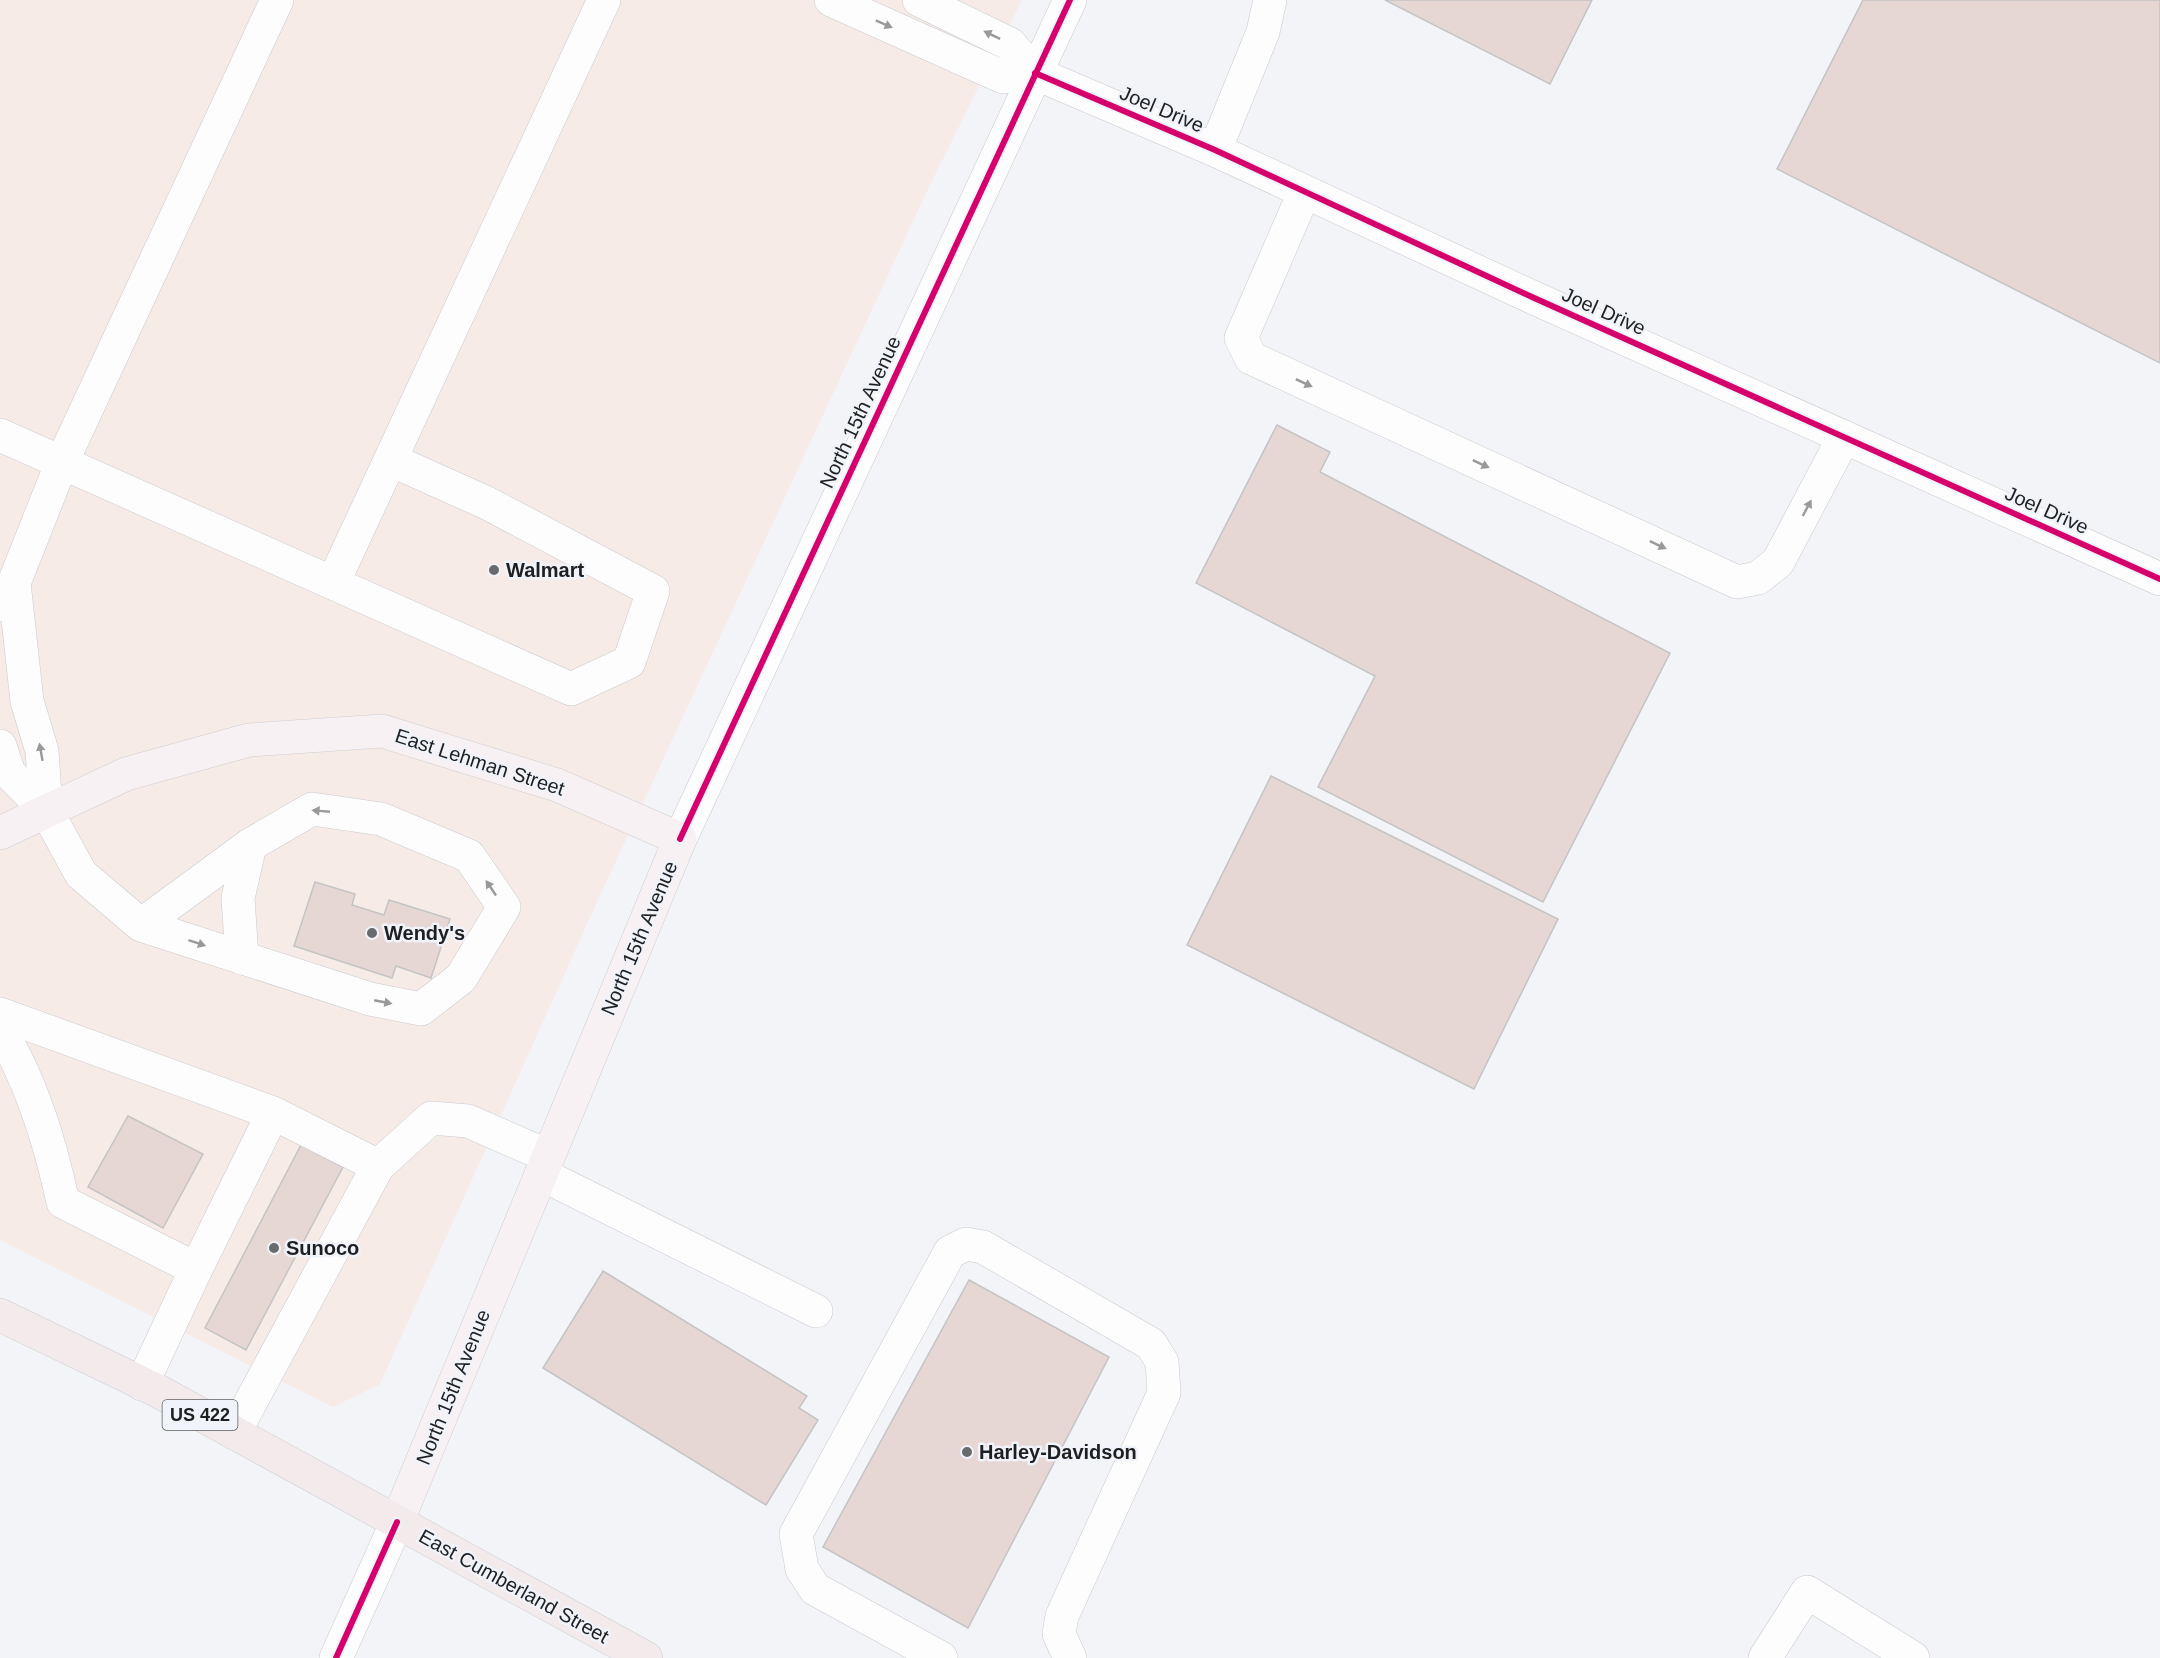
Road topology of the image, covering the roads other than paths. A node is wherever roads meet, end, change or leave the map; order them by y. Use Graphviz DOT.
graph roads {
  1 [pos="277,0"];
  2 [pos="604,0"];
  3 [pos="831,0"];
  4 [pos="919,0"];
  5 [pos="1070,0"];
  6 [pos="1270,0"];
  7 [pos="1035,73"];
  8 [pos="1215,150"];
  9 [pos="1304,193"];
  10 [pos="0,435"];
  11 [pos="1844,437"];
  12 [pos="391,460"];
  13 [pos="62,462"];
  14 [pos="2160,579"];
  15 [pos="333,583"];
  16 [pos="7,594"];
  17 [pos="0,746"];
  18 [pos="46,810"];
  19 [pos="0,833"];
  20 [pos="680,838"];
  21 [pos="250,845"];
  22 [pos="141,926"];
  23 [pos="242,958"];
  24 [pos="0,1014"];
  25 [pos="0,1030"];
  26 [pos="273,1113"];
  27 [pos="545,1165"];
  28 [pos="378,1166"];
  29 [pos="196,1269"];
  30 [pos="816,1311"];
  31 [pos="0,1315"];
  32 [pos="142,1384"];
  33 [pos="234,1433"];
  34 [pos="397,1522"];
  35 [pos="336,1658"];
  36 [pos="646,1658"];
  37 [pos="941,1658"];
  38 [pos="1070,1658"];
  39 [pos="1765,1658"];
  40 [pos="1913,1658"];
  1 -- 13 [label="street"];
  2 -- 12 [label="street"];
  3 -- 7 [label="street, one-way"];
  7 -- 4 [label="street, one-way"];
  5 -- 7 [label="street, North 15th Avenue"];
  6 -- 8 [label="street"];
  7 -- 8 [label="street, Joel Drive"];
  7 -- 20 [label="street, North 15th Avenue"];
  8 -- 9 [label="street, Joel Drive"];
  9 -- 11 [label="street, Joel Drive"];
  9 -- 11 [label="street, one-way"];
  10 -- 13 [label="street"];
  11 -- 14 [label="street, Joel Drive"];
  12 -- 15 [label="street"];
  12 -- 15 [label="street"];
  13 -- 15 [label="street"];
  13 -- 16 [label="street"];
  18 -- 16 [label="street, one-way"];
  17 -- 18 [label="street"];
  18 -- 19 [label="main road, East Lehman Street"];
  18 -- 20 [label="main road, East Lehman Street"];
  18 -- 22 [label="street"];
  20 -- 27 [label="main road, North 15th Avenue"];
  21 -- 22 [label="street"];
  21 -- 23 [label="street"];
  23 -- 21 [label="street, one-way"];
  22 -- 23 [label="street, one-way"];
  24 -- 26 [label="street"];
  25 -- 29 [label="street"];
  26 -- 28 [label="street"];
  26 -- 29 [label="street"];
  27 -- 28 [label="street"];
  27 -- 30 [label="street"];
  27 -- 34 [label="main road, North 15th Avenue"];
  28 -- 33 [label="street"];
  29 -- 32 [label="street"];
  31 -- 32 [label="highway, East Cumberland Street / US 422"];
  32 -- 33 [label="highway, East Cumberland Street / US 422"];
  33 -- 34 [label="highway, East Cumberland Street / US 422"];
  34 -- 35 [label="street, North 15th Avenue"];
  34 -- 36 [label="highway, East Cumberland Street / US 422"];
  37 -- 38 [label="street"];
  39 -- 40 [label="street"];
}
